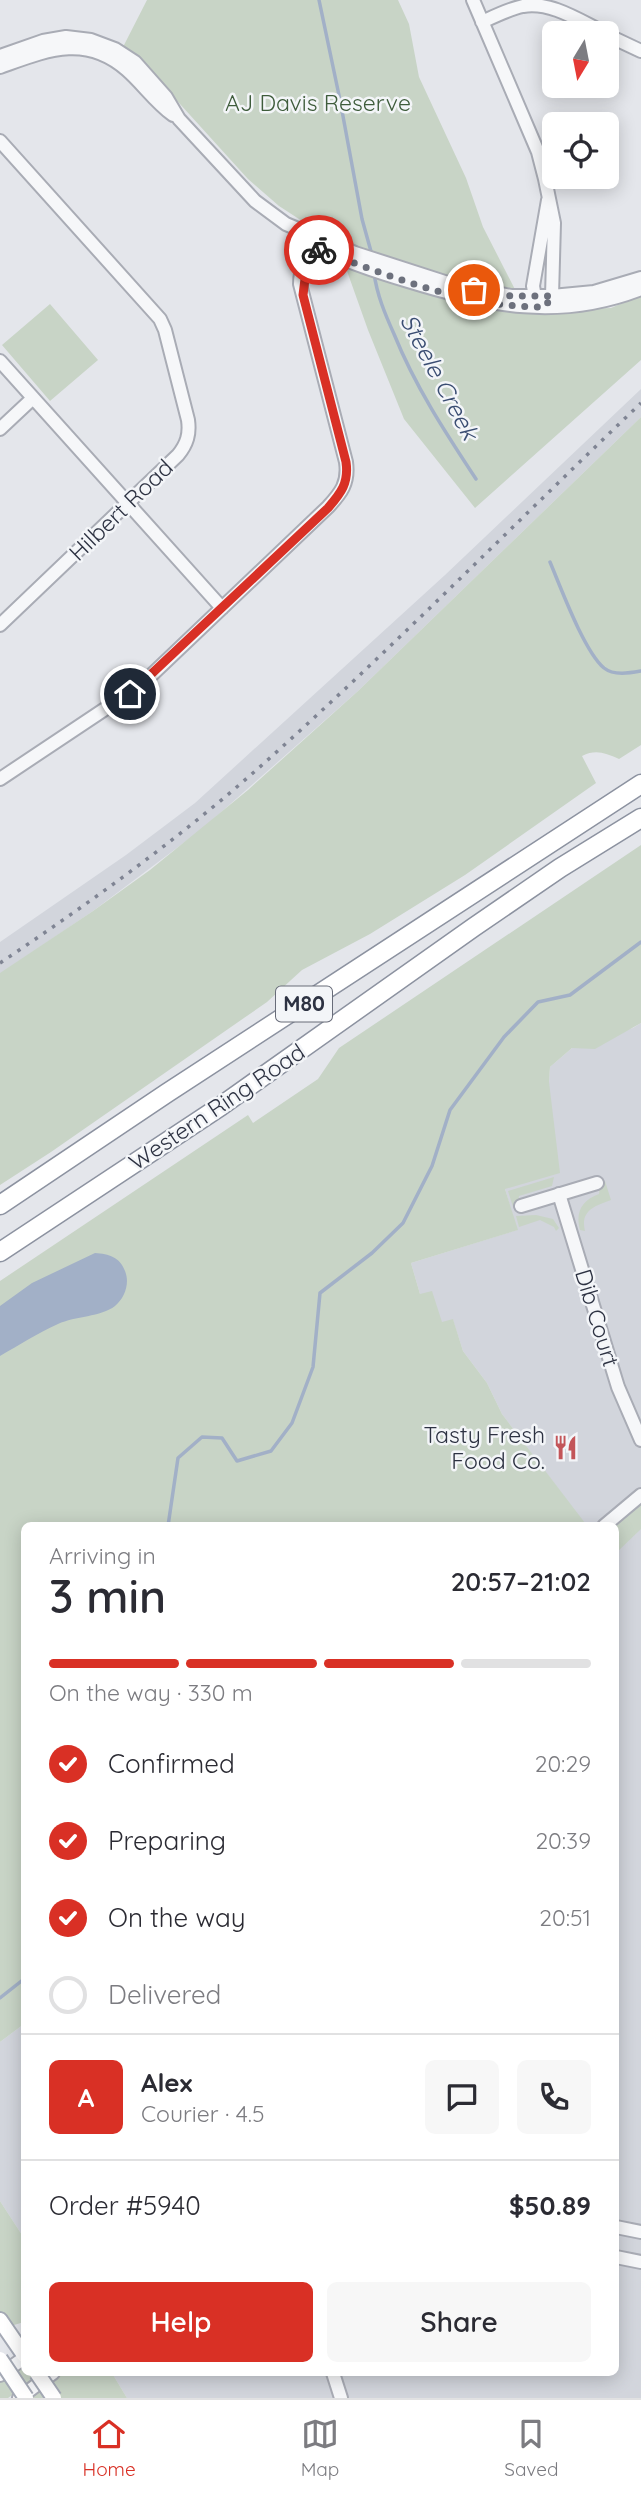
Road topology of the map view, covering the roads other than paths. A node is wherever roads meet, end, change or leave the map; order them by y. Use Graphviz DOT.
graph roads {
  1 [pos="473,0"];
  2 [pos="579,21"];
  3 [pos="482,22"];
  4 [pos="620,41"];
  5 [pos="641,51"];
  6 [pos="0,55"];
  7 [pos="0,67"];
  8 [pos="179,119"];
  9 [pos="0,141"];
  10 [pos="548,200"];
  11 [pos="317,245"];
  12 [pos="386,269"];
  13 [pos="641,278"];
  14 [pos="641,289"];
  15 [pos="552,296"];
  16 [pos="535,297"];
  17 [pos="545,307"];
  18 [pos="0,361"];
  19 [pos="33,398"];
  20 [pos="0,429"];
  21 [pos="128,504"];
  22 [pos="222,608"];
  23 [pos="0,625"];
  24 [pos="0,779"];
  25 [pos="641,784"];
  26 [pos="641,818"];
  27 [pos="221,1106"];
  28 [pos="597,1183"];
  29 [pos="559,1194"];
  30 [pos="0,1205"];
  31 [pos="521,1206"];
  32 [pos="0,1252"];
  33 [pos="0,1262"];
  34 [pos="641,1440"];
  35 [pos="641,1495"];
  36 [pos="609,1522"];
  37 [pos="619,2228"];
  38 [pos="641,2232"];
  39 [pos="619,2258"];
  40 [pos="641,2262"];
  41 [pos="0,2320"];
  42 [pos="21,2351"];
  43 [pos="0,2358"];
  44 [pos="21,2358"];
  45 [pos="0,2375"];
  46 [pos="39,2376"];
  47 [pos="48,2376"];
  48 [pos="334,2376"];
  49 [pos="19,2398"];
  50 [pos="26,2398"];
  51 [pos="54,2398"];
  52 [pos="341,2398"];
  1 -- 3 [label="street"];
  2 -- 3 [label="street"];
  3 -- 10 [label="street"];
  4 -- 5 [label="street"];
  6 -- 8 [label="street"];
  7 -- 8 [label="street"];
  8 -- 11 [label="street"];
  9 -- 21 [label="street, Hilbert Road"];
  10 -- 15 [label="street"];
  10 -- 16 [label="street"];
  11 -- 12 [label="street"];
  11 -- 22 [label="street"];
  12 -- 16 [label="street"];
  12 -- 17 [label="street"];
  13 -- 15 [label="street"];
  14 -- 17 [label="street"];
  15 -- 16 [label="street"];
  15 -- 17 [label="street"];
  16 -- 17 [label="street"];
  18 -- 19 [label="street"];
  19 -- 20 [label="street"];
  19 -- 21 [label="street"];
  21 -- 22 [label="street"];
  21 -- 23 [label="street, Hilbert Road"];
  22 -- 24 [label="street"];
  25 -- 30 [label="highway, Western Ring Road / M80"];
  26 -- 27 [label="highway, Western Ring Road / M80"];
  27 -- 32 [label="highway, Western Ring Road / M80"];
  27 -- 33 [label="highway"];
  28 -- 29 [label="street"];
  29 -- 31 [label="street"];
  29 -- 34 [label="street, Dib Court"];
  35 -- 36 [label="street"];
  37 -- 38 [label="street"];
  39 -- 40 [label="street"];
  41 -- 42 [label="main road"];
  43 -- 50 [label="main road, bridge"];
  44 -- 45 [label="street"];
  46 -- 51 [label="main road, bridge"];
  47 -- 49 [label="street"];
  48 -- 52 [label="street"];
}
